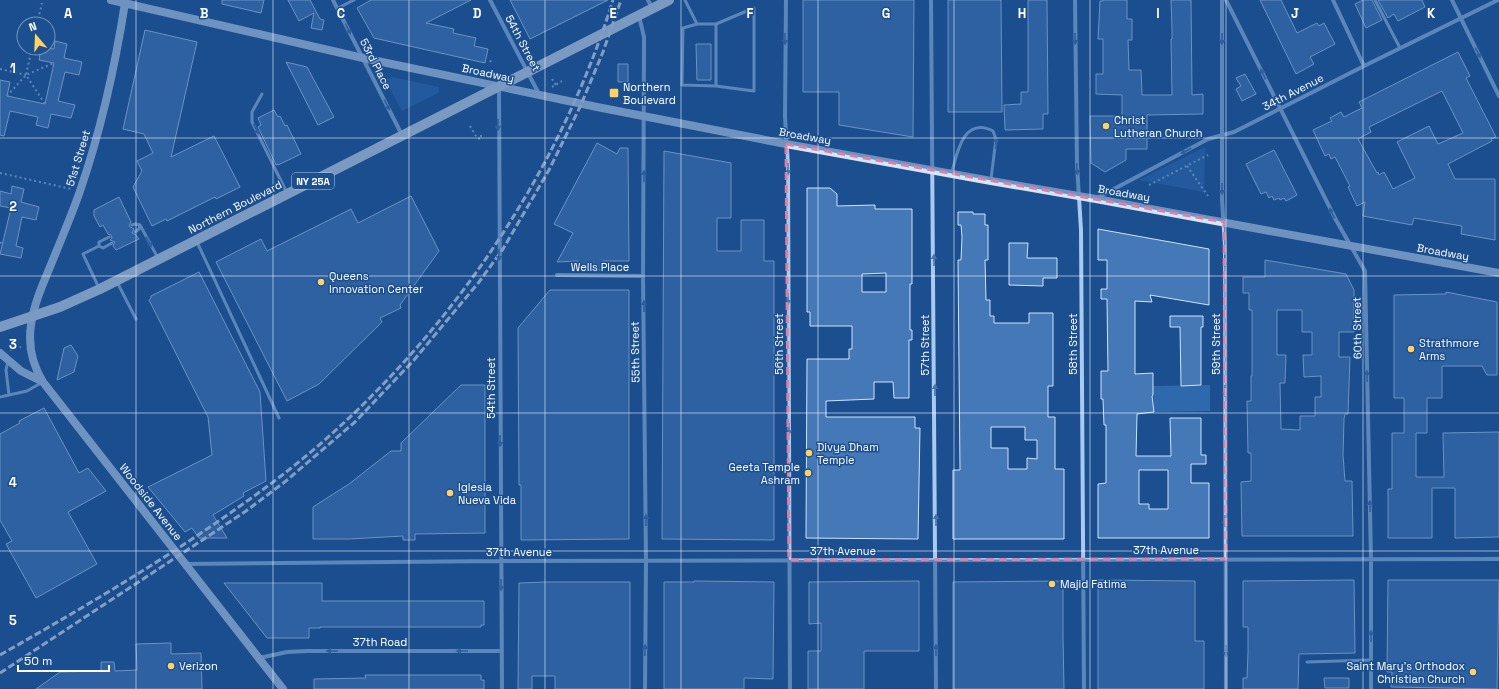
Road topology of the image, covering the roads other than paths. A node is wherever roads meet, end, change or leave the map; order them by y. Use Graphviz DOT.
graph roads {
  1 [pos="111,0"];
  2 [pos="333,0"];
  3 [pos="354,0"];
  4 [pos="490,0"];
  5 [pos="669,0"];
  6 [pos="685,0"];
  7 [pos="786,0"];
  8 [pos="931,0"];
  9 [pos="1075,0"];
  10 [pos="1222,0"];
  11 [pos="1226,0"];
  12 [pos="1333,0"];
  13 [pos="1375,0"];
  14 [pos="1452,0"];
  15 [pos="1498,0"];
  16 [pos="125,2"];
  17 [pos="650,4"];
  18 [pos="338,8"];
  19 [pos="638,15"];
  20 [pos="1460,18"];
  21 [pos="697,24"];
  22 [pos="716,24"];
  23 [pos="1400,48"];
  24 [pos="363,58"];
  25 [pos="1364,66"];
  26 [pos="528,72"];
  27 [pos="499,86"];
  28 [pos="716,86"];
  29 [pos="262,94"];
  30 [pos="540,95"];
  31 [pos="1499,96"];
  32 [pos="1281,109"];
  33 [pos="644,116"];
  34 [pos="403,136"];
  35 [pos="1222,136"];
  36 [pos="786,144"];
  37 [pos="933,170"];
  38 [pos="951,174"];
  39 [pos="991,181"];
  40 [pos="288,194"];
  41 [pos="1079,196"];
  42 [pos="1096,198"];
  43 [pos="1224,222"];
  44 [pos="132,225"];
  45 [pos="140,225"];
  46 [pos="135,232"];
  47 [pos="109,237"];
  48 [pos="196,241"];
  49 [pos="112,243"];
  50 [pos="99,246"];
  51 [pos="1352,246"];
  52 [pos="158,260"];
  53 [pos="1499,273"];
  54 [pos="557,275"];
  55 [pos="643,276"];
  56 [pos="116,281"];
  57 [pos="100,289"];
  58 [pos="32,317"];
  59 [pos="136,320"];
  60 [pos="0,328"];
  61 [pos="3,352"];
  62 [pos="8,361"];
  63 [pos="43,382"];
  64 [pos="9,395"];
  65 [pos="0,397"];
  66 [pos="279,418"];
  67 [pos="1226,559"];
  68 [pos="1371,559"];
  69 [pos="1499,559"];
  70 [pos="789,560"];
  71 [pos="936,560"];
  72 [pos="1083,560"];
  73 [pos="501,561"];
  74 [pos="646,561"];
  75 [pos="186,564"];
  76 [pos="502,651"];
  77 [pos="259,658"];
  78 [pos="1371,660"];
  79 [pos="1307,662"];
  80 [pos="282,689"];
  81 [pos="502,689"];
  82 [pos="644,689"];
  83 [pos="790,689"];
  84 [pos="936,689"];
  85 [pos="1084,689"];
  86 [pos="1226,689"];
  87 [pos="1371,689"];
  1 -- 16 [label="main road, Broadway"];
  2 -- 18 [label="street, 53rd Place"];
  3 -- 18 [label="lane"];
  4 -- 26 [label="street, 54th Street"];
  5 -- 17 [label="main road, Northern Boulevard / NY 25A"];
  6 -- 21 [label="lane"];
  7 -- 36 [label="street, 56th Street, one-way"];
  8 -- 37 [label="street, 57th Street"];
  9 -- 41 [label="street, 58th Street, one-way"];
  10 -- 35 [label="street, 59th Street, one-way"];
  32 -- 11 [label="street, 60th Street, one-way"];
  12 -- 25 [label="street"];
  13 -- 23 [label="lane"];
  14 -- 20 [label="street"];
  15 -- 20 [label="street, 34th Avenue"];
  16 -- 24 [label="main road, Broadway"];
  16 -- 58 [label="main road, 51st Street"];
  17 -- 19 [label="main road, Northern Boulevard / NY 25A"];
  18 -- 24 [label="street, 53rd Place, one-way"];
  19 -- 26 [label="main road, Northern Boulevard / NY 25A"];
  19 -- 33 [label="street, 55th Street"];
  20 -- 23 [label="street, 34th Avenue"];
  20 -- 31 [label="street, one-way"];
  21 -- 22 [label="lane"];
  21 -- 28 [label="lane"];
  22 -- 28 [label="lane"];
  22 -- 28 [label="lane"];
  23 -- 25 [label="street, 34th Avenue"];
  24 -- 27 [label="main road, Broadway"];
  24 -- 34 [label="street, 53rd Place, one-way"];
  25 -- 32 [label="street, 34th Avenue"];
  26 -- 27 [label="main road, Northern Boulevard / NY 25A"];
  26 -- 30 [label="street, 54th Street"];
  27 -- 30 [label="main road, Broadway"];
  27 -- 34 [label="main road, Northern Boulevard / NY 25A"];
  27 -- 73 [label="street, 54th Street, one-way"];
  29 -- 40 [label="lane, one-way"];
  30 -- 33 [label="main road, Broadway"];
  32 -- 35 [label="street, 34th Avenue"];
  51 -- 32 [label="street, 60th Street, one-way"];
  33 -- 36 [label="main road, Broadway"];
  55 -- 33 [label="street, 55th Street, one-way"];
  34 -- 40 [label="main road, Northern Boulevard / NY 25A"];
  35 -- 42 [label="street, 34th Avenue, one-way"];
  35 -- 43 [label="street, 59th Street, one-way"];
  36 -- 37 [label="main road, Broadway"];
  36 -- 70 [label="street, 56th Street, one-way"];
  37 -- 38 [label="main road, Broadway"];
  71 -- 37 [label="street, 57th Street, one-way"];
  38 -- 39 [label="main road, Broadway"];
  39 -- 38 [label="lane, one-way"];
  39 -- 41 [label="main road, Broadway"];
  40 -- 48 [label="main road, Northern Boulevard / NY 25A"];
  41 -- 42 [label="main road, Broadway"];
  41 -- 72 [label="street, 58th Street"];
  42 -- 43 [label="main road, Broadway"];
  43 -- 51 [label="main road, Broadway"];
  43 -- 67 [label="street, 59th Street, one-way"];
  44 -- 45 [label="lane"];
  45 -- 46 [label="lane"];
  45 -- 52 [label="lane, one-way"];
  47 -- 50 [label="lane"];
  48 -- 52 [label="main road, Northern Boulevard / NY 25A"];
  48 -- 66 [label="lane"];
  49 -- 50 [label="lane"];
  50 -- 57 [label="lane"];
  51 -- 53 [label="main road, Broadway"];
  68 -- 51 [label="street, 60th Street, one-way"];
  52 -- 56 [label="main road, Northern Boulevard / NY 25A"];
  54 -- 55 [label="street, Wells Place"];
  74 -- 55 [label="street, 55th Street, one-way"];
  56 -- 57 [label="main road, Northern Boulevard / NY 25A"];
  56 -- 59 [label="lane"];
  57 -- 58 [label="main road, Northern Boulevard / NY 25A"];
  58 -- 60 [label="main road, Northern Boulevard / NY 25A"];
  58 -- 63 [label="main road, Woodside Avenue"];
  61 -- 62 [label="main road"];
  62 -- 63 [label="main road"];
  62 -- 64 [label="lane"];
  63 -- 64 [label="lane"];
  63 -- 75 [label="main road, Woodside Avenue"];
  64 -- 65 [label="lane"];
  67 -- 68 [label="street, 37th Avenue"];
  67 -- 72 [label="street, 37th Avenue"];
  67 -- 86 [label="street, 59th Street, one-way"];
  68 -- 69 [label="street, 37th Avenue"];
  78 -- 68 [label="street, 60th Street, one-way"];
  70 -- 71 [label="street, 37th Avenue"];
  70 -- 74 [label="street, 37th Avenue"];
  70 -- 83 [label="street, 56th Street"];
  71 -- 72 [label="street, 37th Avenue"];
  84 -- 71 [label="street, 57th Street, one-way"];
  72 -- 85 [label="street, 58th Street"];
  73 -- 74 [label="street, 37th Avenue"];
  73 -- 75 [label="street, 37th Avenue"];
  73 -- 76 [label="street, 54th Street, one-way"];
  82 -- 74 [label="street, 55th Street, one-way"];
  75 -- 77 [label="main road, Woodside Avenue"];
  76 -- 77 [label="street, 37th Road, one-way"];
  76 -- 81 [label="street, 54th Street"];
  77 -- 80 [label="main road, Woodside Avenue"];
  78 -- 79 [label="lane"];
  78 -- 87 [label="street, 60th Street"];
}
